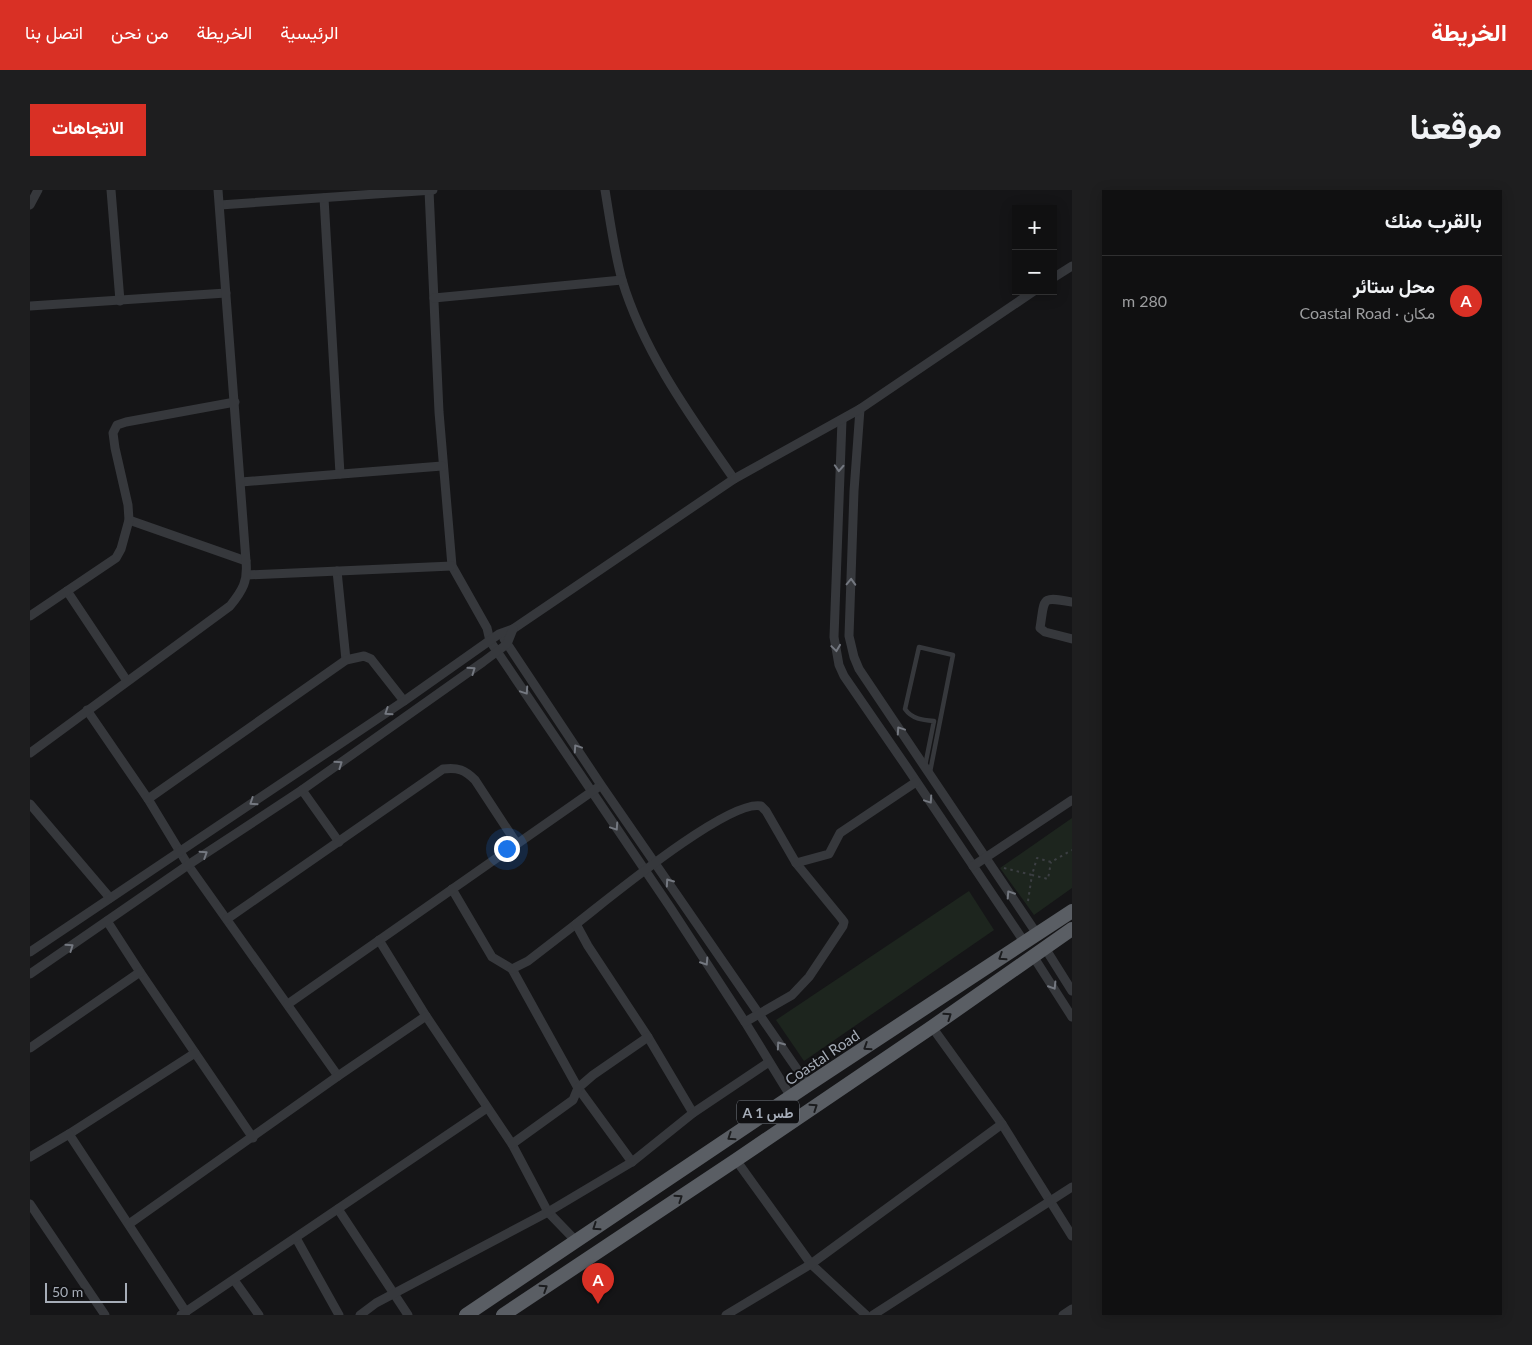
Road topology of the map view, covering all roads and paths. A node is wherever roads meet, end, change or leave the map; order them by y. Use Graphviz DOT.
graph roads {
  1 [pos="38,190"];
  2 [pos="111,190"];
  3 [pos="218,190"];
  4 [pos="429,190"];
  5 [pos="434,190"];
  6 [pos="605,190"];
  7 [pos="324,198"];
  8 [pos="30,205"];
  9 [pos="220,205"];
  10 [pos="1072,266"];
  11 [pos="1057,275"];
  12 [pos="622,280"];
  13 [pos="226,293"];
  14 [pos="1028,295"];
  15 [pos="434,298"];
  16 [pos="120,301"];
  17 [pos="30,306"];
  18 [pos="235,402"];
  19 [pos="860,409"];
  20 [pos="842,420"];
  21 [pos="442,466"];
  22 [pos="340,474"];
  23 [pos="734,479"];
  24 [pos="241,482"];
  25 [pos="130,520"];
  26 [pos="246,560"];
  27 [pos="452,566"];
  28 [pos="337,571"];
  29 [pos="247,575"];
  30 [pos="67,591"];
  31 [pos="1072,602"];
  32 [pos="30,616"];
  33 [pos="486,628"];
  34 [pos="512,629"];
  35 [pos="500,634"];
  36 [pos="1072,639"];
  37 [pos="490,641"];
  38 [pos="507,644"];
  39 [pos="498,651"];
  40 [pos="346,660"];
  41 [pos="127,681"];
  42 [pos="404,702"];
  43 [pos="87,710"];
  44 [pos="30,753"];
  45 [pos="919,758"];
  46 [pos="906,766"];
  47 [pos="927,770"];
  48 [pos="916,782"];
  49 [pos="601,785"];
  50 [pos="302,790"];
  51 [pos="592,791"];
  52 [pos="148,799"];
  53 [pos="1072,800"];
  54 [pos="30,804"];
  55 [pos="339,842"];
  56 [pos="517,844"];
  57 [pos="1072,850"];
  58 [pos="180,851"];
  59 [pos="986,857"];
  60 [pos="1051,862"];
  61 [pos="655,863"];
  62 [pos="796,863"];
  63 [pos="188,864"];
  64 [pos="973,866"];
  65 [pos="1001,867"];
  66 [pos="644,870"];
  67 [pos="1032,875"];
  68 [pos="452,889"];
  69 [pos="110,898"];
  70 [pos="681,900"];
  71 [pos="1027,906"];
  72 [pos="670,907"];
  73 [pos="1072,911"];
  74 [pos="227,919"];
  75 [pos="107,921"];
  76 [pos="576,924"];
  77 [pos="1072,929"];
  78 [pos="1037,934"];
  79 [pos="379,940"];
  80 [pos="1025,943"];
  81 [pos="30,952"];
  82 [pos="1039,952"];
  83 [pos="512,969"];
  84 [pos="140,972"];
  85 [pos="30,974"];
  86 [pos="1072,991"];
  87 [pos="288,1004"];
  88 [pos="759,1014"];
  89 [pos="426,1016"];
  90 [pos="1072,1017"];
  91 [pos="745,1022"];
  92 [pos="932,1027"];
  93 [pos="648,1037"];
  94 [pos="30,1048"];
  95 [pos="195,1053"];
  96 [pos="769,1062"];
  97 [pos="338,1076"];
  98 [pos="808,1085"];
  99 [pos="578,1088"];
  100 [pos="791,1097"];
  101 [pos="487,1108"];
  102 [pos="693,1113"];
  103 [pos="1002,1124"];
  104 [pos="69,1134"];
  105 [pos="253,1138"];
  106 [pos="512,1144"];
  107 [pos="30,1158"];
  108 [pos="736,1160"];
  109 [pos="632,1162"];
  110 [pos="1072,1187"];
  111 [pos="1051,1200"];
  112 [pos="30,1204"];
  113 [pos="338,1209"];
  114 [pos="548,1212"];
  115 [pos="129,1224"];
  116 [pos="1072,1236"];
  117 [pos="296,1238"];
  118 [pos="576,1241"];
  119 [pos="811,1264"];
  120 [pos="234,1280"];
  121 [pos="394,1295"];
  122 [pos="1072,1309"];
  123 [pos="184,1313"];
  124 [pos="105,1315"];
  125 [pos="259,1315"];
  126 [pos="339,1315"];
  127 [pos="360,1315"];
  128 [pos="408,1315"];
  129 [pos="466,1315"];
  130 [pos="504,1315"];
  131 [pos="726,1315"];
  132 [pos="866,1315"];
  133 [pos="873,1315"];
  134 [pos="1063,1315"];
  1 -- 8 [label="street"];
  2 -- 16 [label="street"];
  3 -- 9 [label="street"];
  4 -- 5 [label="street"];
  4 -- 7 [label="street"];
  4 -- 15 [label="street"];
  6 -- 12 [label="street"];
  7 -- 9 [label="street"];
  7 -- 22 [label="street"];
  9 -- 13 [label="street"];
  10 -- 11 [label="street"];
  12 -- 15 [label="street"];
  12 -- 23 [label="street"];
  13 -- 16 [label="street"];
  13 -- 18 [label="street"];
  14 -- 19 [label="street"];
  15 -- 21 [label="street"];
  16 -- 17 [label="street"];
  18 -- 24 [label="street"];
  18 -- 25 [label="street"];
  19 -- 20 [label="street"];
  45 -- 19 [label="street, one-way"];
  20 -- 23 [label="street"];
  20 -- 46 [label="street, one-way"];
  21 -- 22 [label="street"];
  21 -- 27 [label="street"];
  22 -- 24 [label="street"];
  23 -- 34 [label="street"];
  24 -- 26 [label="street"];
  25 -- 26 [label="street"];
  25 -- 30 [label="street"];
  26 -- 29 [label="street"];
  27 -- 28 [label="street"];
  27 -- 33 [label="street"];
  28 -- 29 [label="street"];
  28 -- 40 [label="street"];
  29 -- 41 [label="street"];
  30 -- 32 [label="street"];
  30 -- 41 [label="street"];
  31 -- 36 [label="street"];
  33 -- 35 [label="street"];
  33 -- 37 [label="street"];
  34 -- 35 [label="street"];
  34 -- 38 [label="street"];
  35 -- 37 [label="street"];
  35 -- 38 [label="street"];
  37 -- 39 [label="street"];
  37 -- 42 [label="street"];
  38 -- 39 [label="street"];
  49 -- 38 [label="street, one-way"];
  50 -- 39 [label="street, one-way"];
  39 -- 51 [label="street, one-way"];
  40 -- 42 [label="street"];
  40 -- 52 [label="street"];
  41 -- 43 [label="street"];
  42 -- 58 [label="street, one-way"];
  43 -- 44 [label="street"];
  43 -- 52 [label="street"];
  45 -- 46 [label="street"];
  45 -- 47 [label="street"];
  46 -- 48 [label="street"];
  47 -- 47 [label="lane"];
  47 -- 59 [label="street"];
  48 -- 62 [label="street"];
  48 -- 64 [label="street, one-way"];
  49 -- 51 [label="street"];
  49 -- 61 [label="street"];
  50 -- 55 [label="street"];
  63 -- 50 [label="street, one-way"];
  51 -- 56 [label="street"];
  51 -- 66 [label="street, one-way"];
  52 -- 58 [label="street"];
  53 -- 59 [label="street"];
  54 -- 69 [label="street"];
  55 -- 56 [label="street"];
  55 -- 74 [label="street"];
  56 -- 68 [label="street"];
  57 -- 60 [label="path"];
  58 -- 63 [label="street"];
  58 -- 69 [label="street"];
  59 -- 64 [label="street"];
  78 -- 59 [label="street, one-way"];
  60 -- 67 [label="path"];
  60 -- 67 [label="path"];
  61 -- 62 [label="street"];
  61 -- 66 [label="street"];
  70 -- 61 [label="street, one-way"];
  62 -- 88 [label="street"];
  63 -- 74 [label="street"];
  63 -- 75 [label="street"];
  64 -- 80 [label="street"];
  65 -- 67 [label="path"];
  66 -- 72 [label="street"];
  66 -- 76 [label="street"];
  67 -- 71 [label="path"];
  68 -- 79 [label="street"];
  68 -- 83 [label="street"];
  69 -- 81 [label="street"];
  70 -- 72 [label="street"];
  70 -- 88 [label="street"];
  72 -- 91 [label="street, one-way"];
  73 -- 78 [label="highway, Coastal Road / A 1 طس"];
  74 -- 87 [label="street"];
  75 -- 84 [label="street"];
  85 -- 75 [label="street, one-way"];
  76 -- 83 [label="street"];
  76 -- 93 [label="street"];
  77 -- 82 [label="highway, A 1 طس"];
  78 -- 80 [label="highway, Coastal Road / A 1 طس"];
  79 -- 87 [label="street"];
  79 -- 89 [label="street"];
  80 -- 98 [label="highway, Coastal Road / A 1 طس, one-way"];
  82 -- 86 [label="street"];
  82 -- 90 [label="street, one-way"];
  92 -- 82 [label="highway, A 1 طس, one-way"];
  83 -- 99 [label="street"];
  84 -- 94 [label="street"];
  84 -- 95 [label="street"];
  87 -- 97 [label="street"];
  88 -- 91 [label="street"];
  98 -- 88 [label="street, one-way"];
  89 -- 97 [label="street"];
  89 -- 101 [label="street"];
  91 -- 96 [label="street"];
  92 -- 103 [label="street"];
  108 -- 92 [label="highway, A 1 طس, one-way"];
  93 -- 99 [label="street"];
  93 -- 102 [label="street"];
  95 -- 104 [label="street"];
  95 -- 105 [label="street"];
  96 -- 100 [label="street"];
  96 -- 102 [label="street"];
  97 -- 105 [label="street"];
  98 -- 100 [label="highway, Coastal Road / A 1 طس"];
  99 -- 106 [label="street"];
  99 -- 109 [label="street"];
  100 -- 118 [label="highway, Coastal Road / A 1 طس, one-way"];
  101 -- 106 [label="street"];
  101 -- 113 [label="street"];
  102 -- 109 [label="street"];
  103 -- 111 [label="street"];
  103 -- 119 [label="street"];
  104 -- 107 [label="street"];
  104 -- 115 [label="street"];
  105 -- 115 [label="street"];
  106 -- 114 [label="street"];
  108 -- 119 [label="street"];
  130 -- 108 [label="highway, A 1 طس, one-way"];
  109 -- 114 [label="street"];
  110 -- 111 [label="street"];
  111 -- 116 [label="street"];
  111 -- 133 [label="street"];
  112 -- 124 [label="street"];
  113 -- 117 [label="street"];
  113 -- 121 [label="street"];
  114 -- 118 [label="street"];
  114 -- 121 [label="street"];
  115 -- 123 [label="street"];
  117 -- 120 [label="street"];
  117 -- 126 [label="street"];
  118 -- 129 [label="highway, Coastal Road / A 1 طس"];
  119 -- 131 [label="street"];
  119 -- 132 [label="street"];
  120 -- 123 [label="street"];
  120 -- 125 [label="street"];
  121 -- 127 [label="street"];
  121 -- 128 [label="street"];
  122 -- 134 [label="street"];
}
